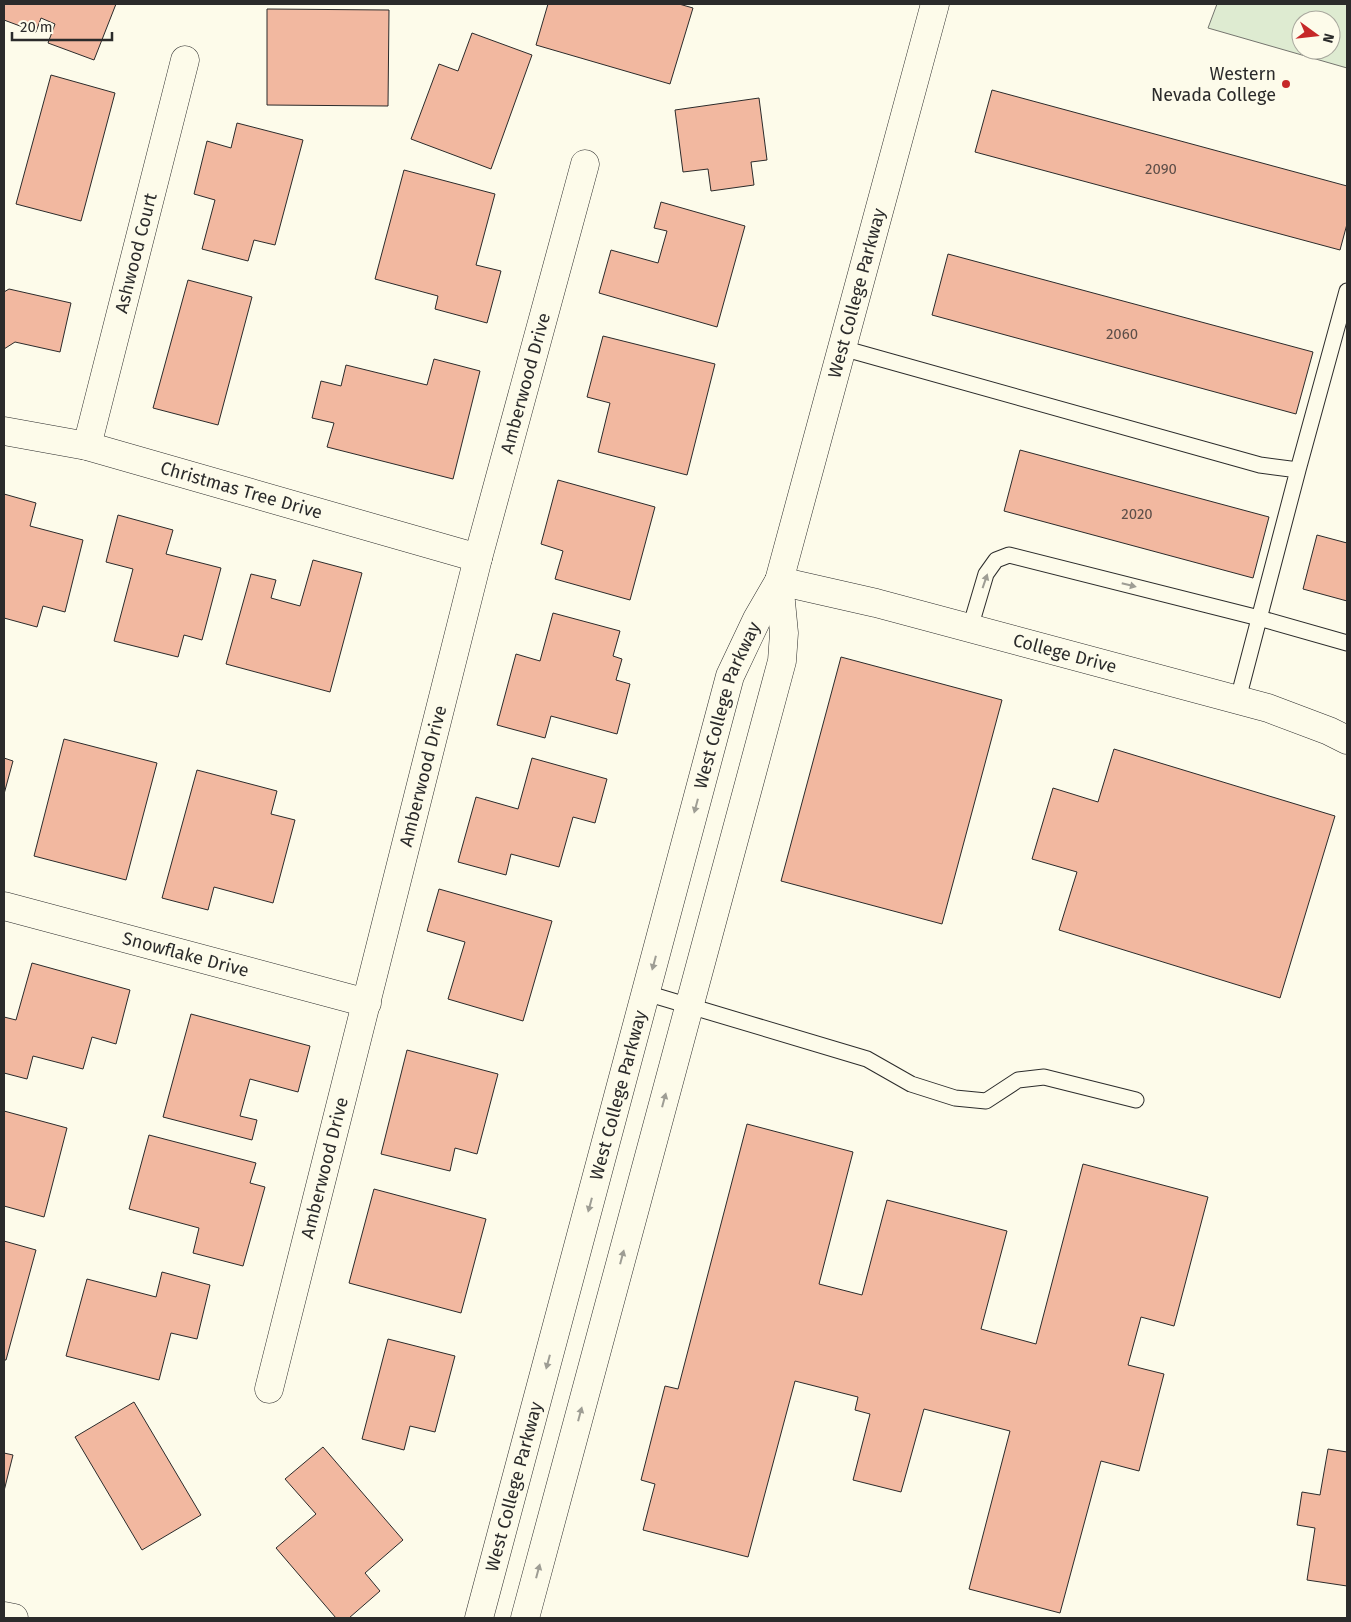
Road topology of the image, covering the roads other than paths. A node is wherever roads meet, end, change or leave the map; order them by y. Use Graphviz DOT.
graph roads {
  1 [pos="935,4"];
  2 [pos="185,60"];
  3 [pos="585,164"];
  4 [pos="1347,291"];
  5 [pos="842,348"];
  6 [pos="4,431"];
  7 [pos="87,446"];
  8 [pos="1298,470"];
  9 [pos="478,558"];
  10 [pos="779,582"];
  11 [pos="1259,618"];
  12 [pos="970,628"];
  13 [pos="1347,643"];
  14 [pos="1238,700"];
  15 [pos="1347,740"];
  16 [pos="4,906"];
  17 [pos="646,993"];
  18 [pos="367,1003"];
  19 [pos="690,1005"];
  20 [pos="1136,1100"];
  21 [pos="270,1389"];
  22 [pos="4,1616"];
  23 [pos="14,1618"];
  24 [pos="479,1618"];
  25 [pos="525,1618"];
  1 -- 5 [label="street, West College Parkway"];
  2 -- 7 [label="street, Ashwood Court"];
  3 -- 9 [label="street, Amberwood Drive"];
  4 -- 8 [label="lane"];
  5 -- 8 [label="lane"];
  5 -- 10 [label="street, West College Parkway"];
  6 -- 7 [label="street, Christmas Tree Drive"];
  7 -- 9 [label="street, Christmas Tree Drive"];
  8 -- 11 [label="lane"];
  9 -- 18 [label="street, Amberwood Drive"];
  10 -- 12 [label="street, College Drive"];
  10 -- 17 [label="street, West College Parkway, one-way"];
  10 -- 19 [label="street, West College Parkway"];
  12 -- 11 [label="lane, one-way"];
  11 -- 13 [label="lane"];
  11 -- 14 [label="lane"];
  12 -- 14 [label="street, College Drive"];
  14 -- 15 [label="street, College Drive"];
  16 -- 18 [label="street, Snowflake Drive"];
  17 -- 19 [label="lane"];
  17 -- 24 [label="street, West College Parkway, one-way"];
  18 -- 21 [label="street, Amberwood Drive"];
  19 -- 20 [label="lane"];
  25 -- 19 [label="street, West College Parkway, one-way"];
  22 -- 23 [label="street"];
}
